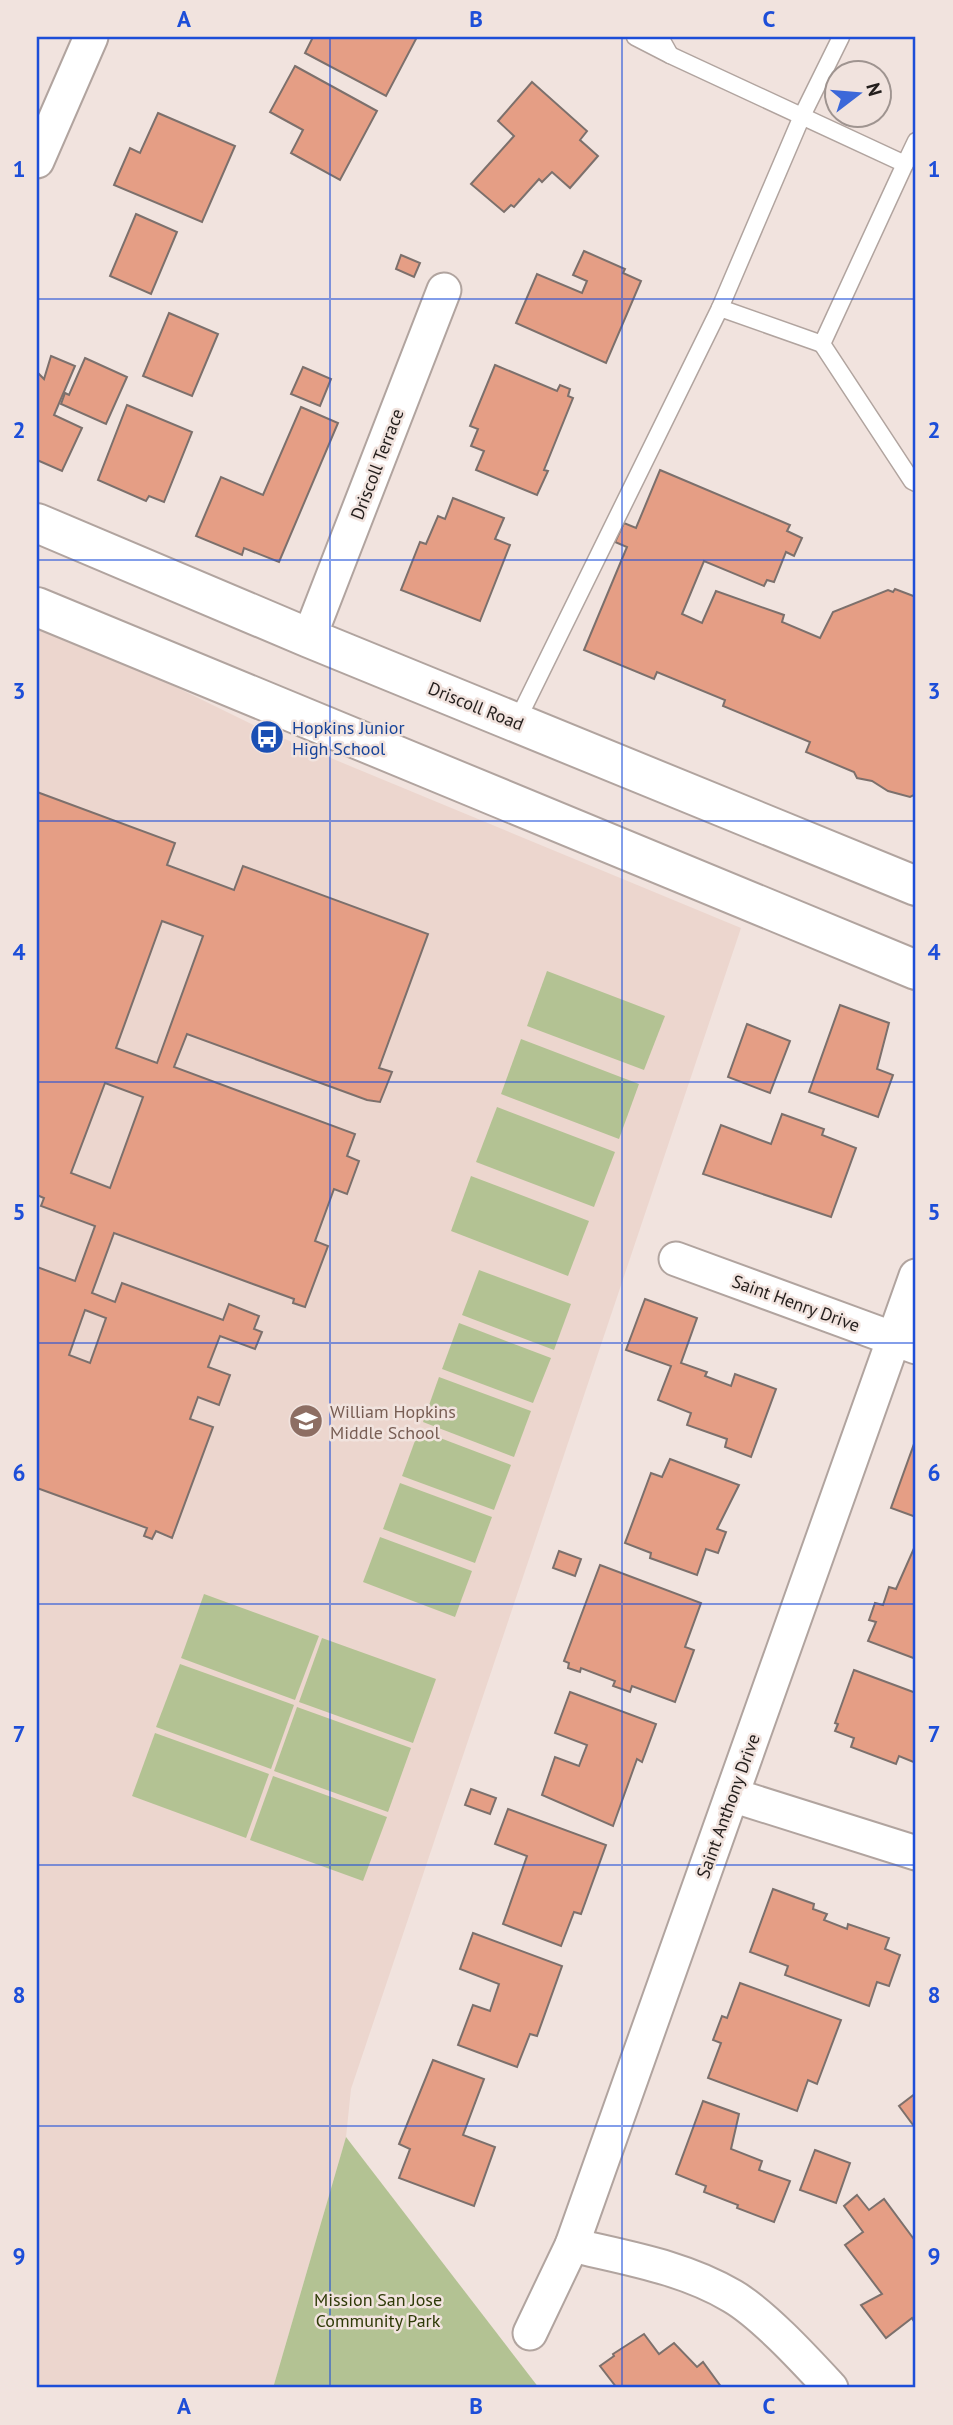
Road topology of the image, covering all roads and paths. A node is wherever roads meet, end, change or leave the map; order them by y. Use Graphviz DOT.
graph roads {
  1 [pos="90,37"];
  2 [pos="635,37"];
  3 [pos="660,37"];
  4 [pos="841,37"];
  5 [pos="670,55"];
  6 [pos="802,116"];
  7 [pos="916,141"];
  8 [pos="37,160"];
  9 [pos="905,164"];
  10 [pos="444,290"];
  11 [pos="720,308"];
  12 [pos="822,344"];
  13 [pos="916,483"];
  14 [pos="37,523"];
  15 [pos="37,607"];
  16 [pos="309,638"];
  17 [pos="516,723"];
  18 [pos="916,886"];
  19 [pos="916,970"];
  20 [pos="676,1258"];
  21 [pos="916,1276"];
  22 [pos="905,1343"];
  23 [pos="732,1795"];
  24 [pos="916,1853"];
  25 [pos="572,2245"];
  26 [pos="530,2333"];
  27 [pos="831,2388"];
  1 -- 8 [label="street"];
  2 -- 5 [label="lane"];
  3 -- 5 [label="lane"];
  4 -- 6 [label="lane"];
  5 -- 6 [label="lane"];
  6 -- 9 [label="lane"];
  6 -- 11 [label="lane"];
  7 -- 9 [label="lane"];
  9 -- 12 [label="lane"];
  10 -- 16 [label="street, Driscoll Terrace"];
  11 -- 12 [label="lane"];
  11 -- 17 [label="lane"];
  12 -- 13 [label="lane"];
  14 -- 16 [label="street, Driscoll Road"];
  15 -- 19 [label="street"];
  16 -- 17 [label="street, Driscoll Road"];
  17 -- 18 [label="street, Driscoll Road"];
  20 -- 22 [label="street, Saint Henry Drive"];
  21 -- 22 [label="street, Saint Anthony Drive"];
  22 -- 23 [label="street, Saint Anthony Drive"];
  23 -- 24 [label="street"];
  23 -- 25 [label="street, Saint Anthony Drive"];
  25 -- 26 [label="street, Saint Anthony Drive"];
  25 -- 27 [label="street"];
}
